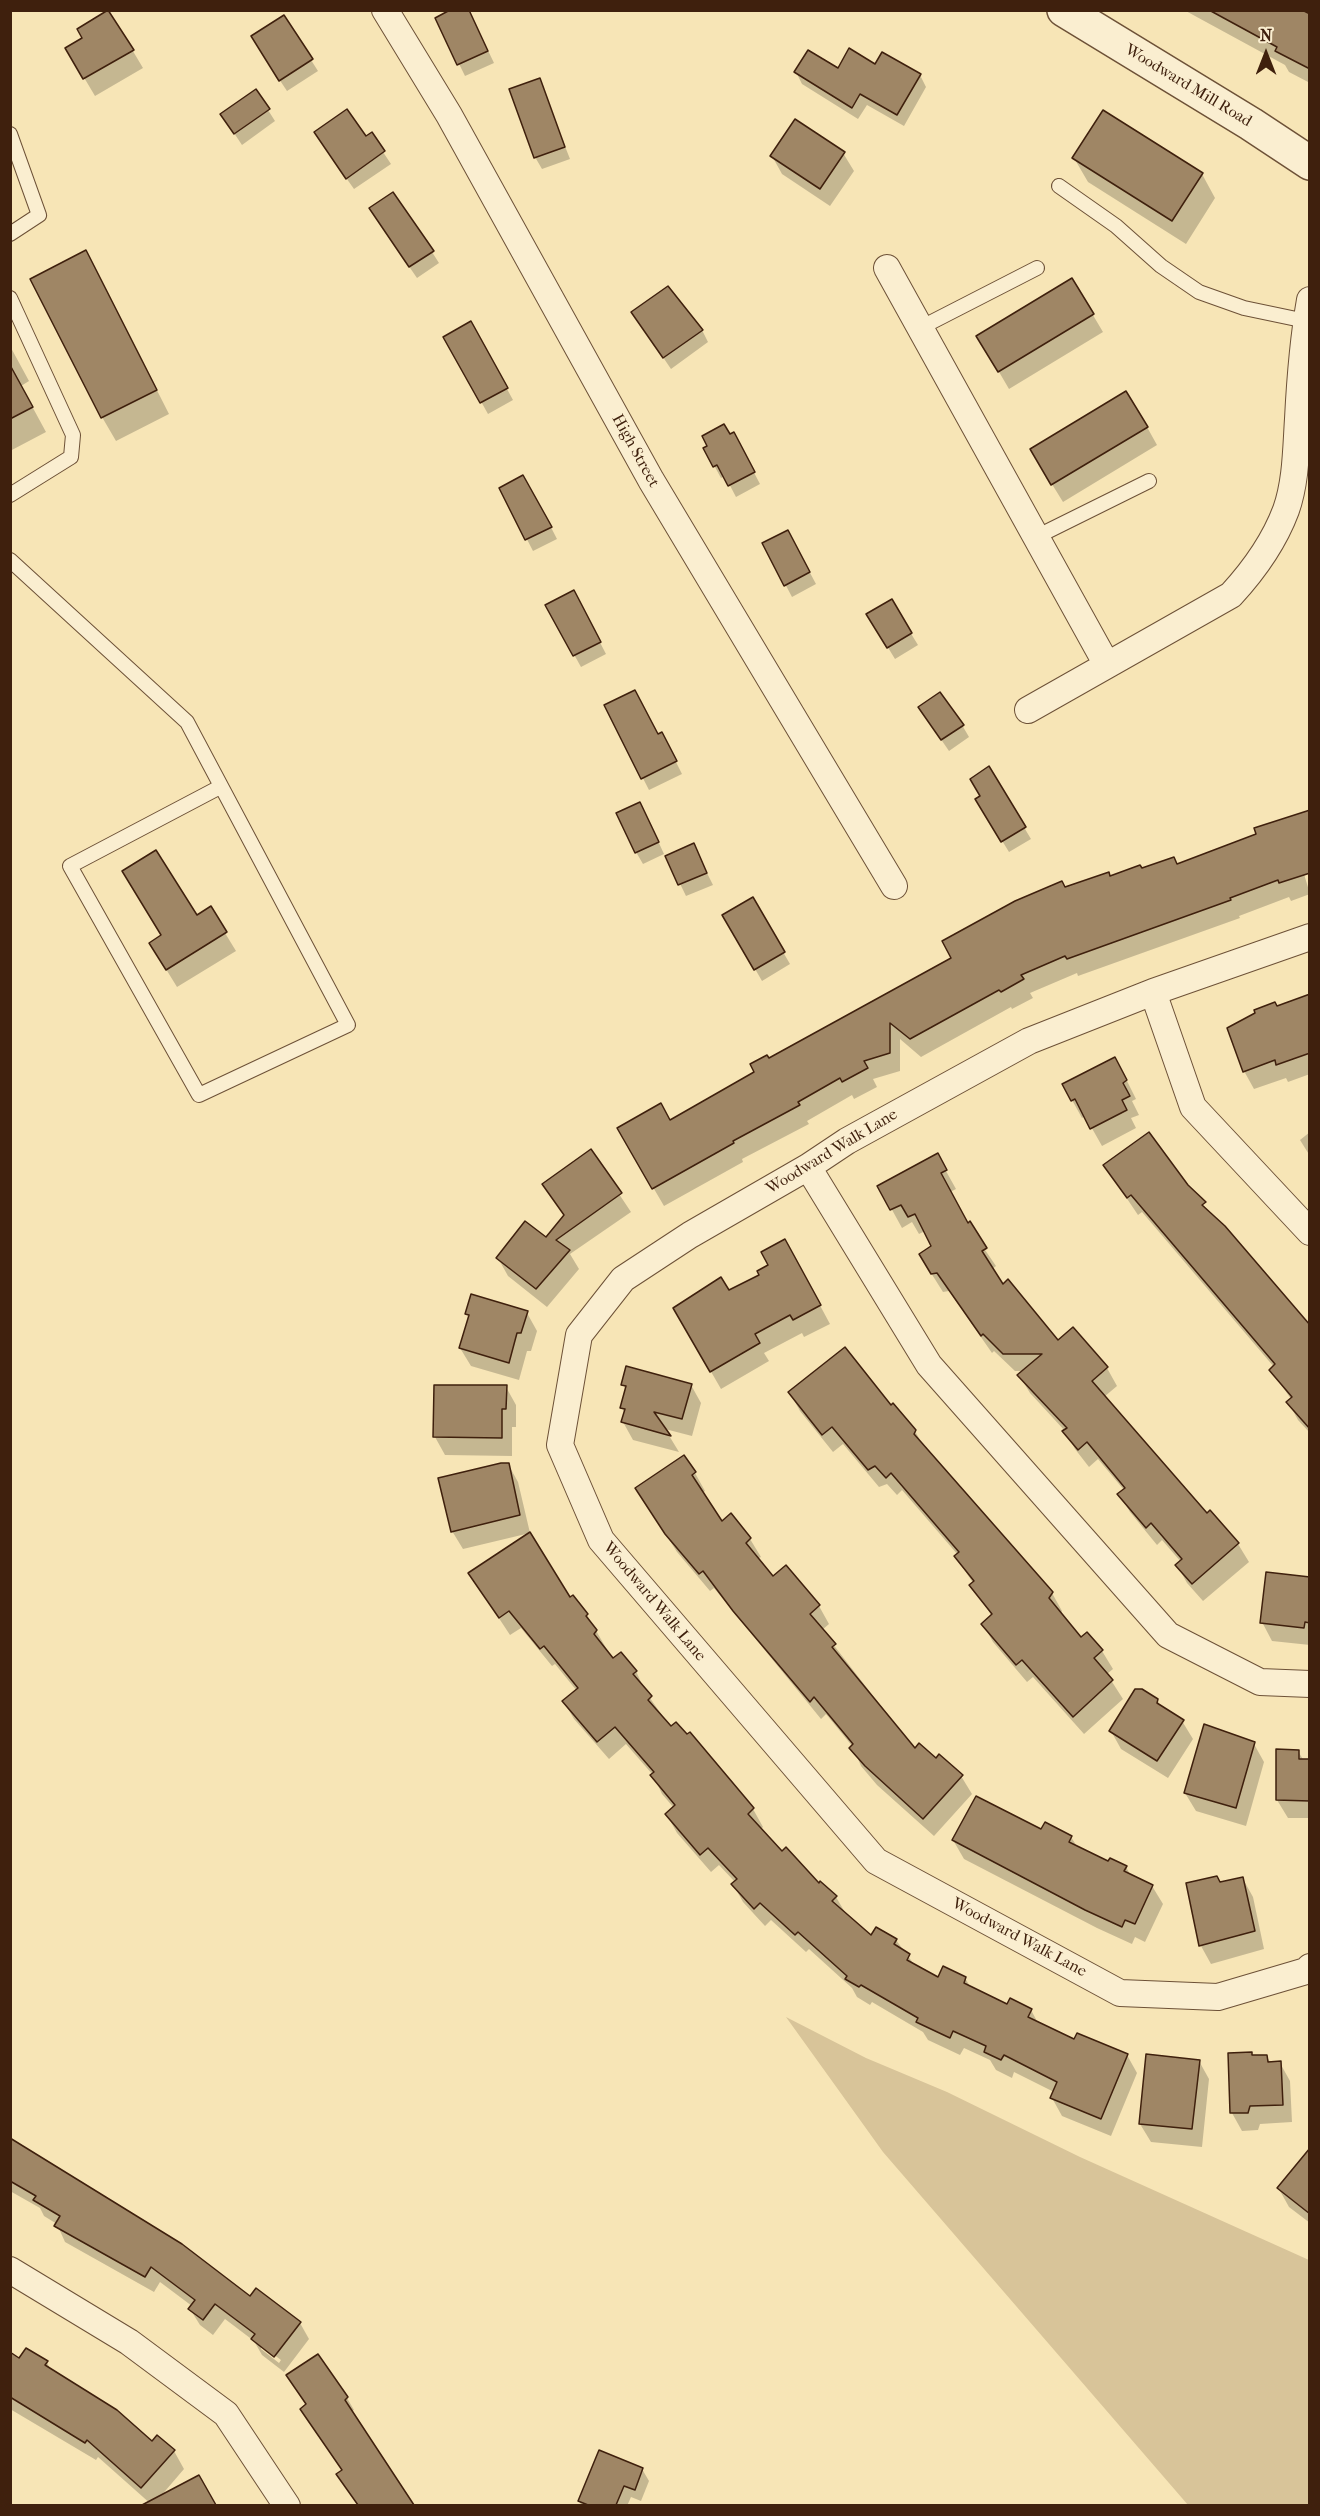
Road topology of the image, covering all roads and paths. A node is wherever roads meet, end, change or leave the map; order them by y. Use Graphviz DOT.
graph roads {
  1 [pos="385,10"];
  2 [pos="1064,10"];
  3 [pos="10,134"];
  4 [pos="1310,163"];
  5 [pos="1059,186"];
  6 [pos="10,234"];
  7 [pos="887,268"];
  8 [pos="1037,268"];
  9 [pos="10,298"];
  10 [pos="1308,311"];
  11 [pos="920,328"];
  12 [pos="1149,481"];
  13 [pos="10,495"];
  14 [pos="1036,537"];
  15 [pos="10,560"];
  16 [pos="1107,666"];
  17 [pos="1028,710"];
  18 [pos="220,787"];
  19 [pos="894,886"];
  20 [pos="1310,937"];
  21 [pos="1154,992"];
  22 [pos="808,1167"];
  23 [pos="1310,1233"];
  24 [pos="1310,1684"];
  25 [pos="1308,1972"];
  26 [pos="10,2270"];
  27 [pos="286,2505"];
  1 -- 19 [label="street, High Street"];
  2 -- 4 [label="street, Woodward Mill Road"];
  3 -- 6 [label="lane"];
  5 -- 10 [label="lane"];
  7 -- 11 [label="street"];
  8 -- 11 [label="lane"];
  9 -- 13 [label="lane"];
  10 -- 16 [label="street"];
  11 -- 14 [label="street"];
  12 -- 14 [label="lane"];
  14 -- 16 [label="street"];
  15 -- 18 [label="lane"];
  16 -- 17 [label="street"];
  18 -- 18 [label="lane"];
  20 -- 21 [label="street, Woodward Walk Lane"];
  21 -- 22 [label="street, Woodward Walk Lane"];
  21 -- 23 [label="street"];
  22 -- 24 [label="street"];
  22 -- 25 [label="street, Woodward Walk Lane"];
  26 -- 27 [label="street"];
}
